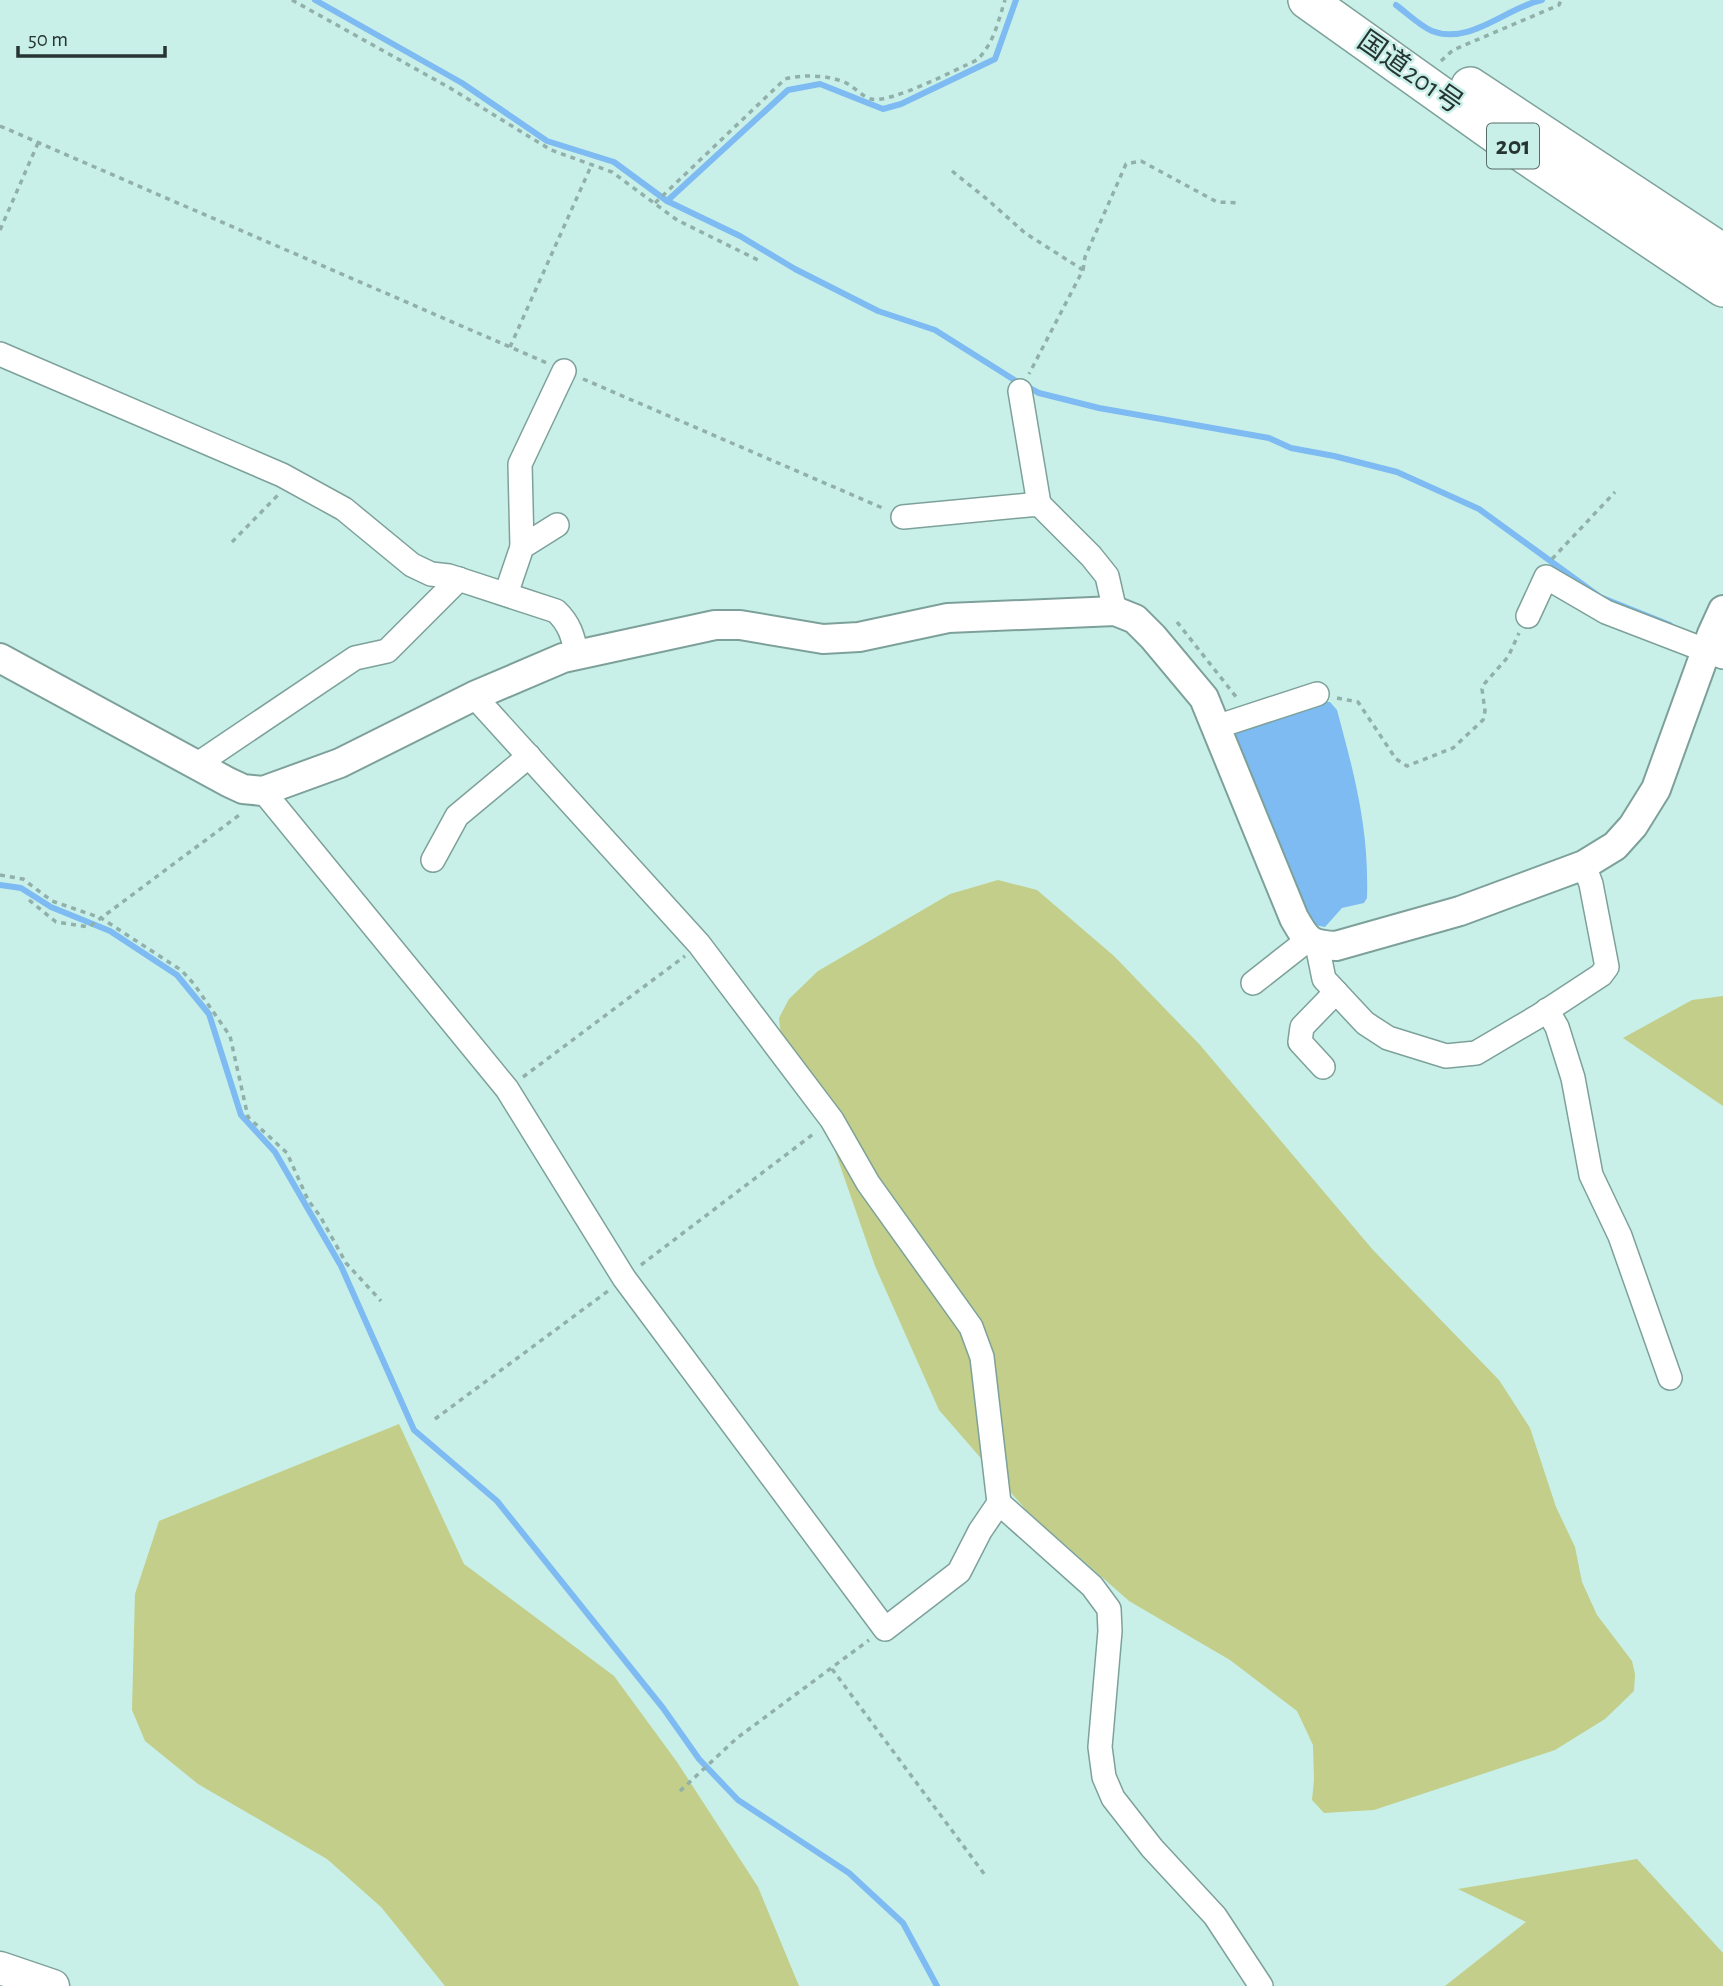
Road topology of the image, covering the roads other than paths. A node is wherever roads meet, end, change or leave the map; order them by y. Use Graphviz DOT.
graph roads {
  1 [pos="1307,0"];
  2 [pos="1341,0"];
  3 [pos="1723,253"];
  4 [pos="1723,288"];
  5 [pos="0,354"];
  6 [pos="564,371"];
  7 [pos="1020,391"];
  8 [pos="1039,504"];
  9 [pos="903,517"];
  10 [pos="557,525"];
  11 [pos="522,547"];
  12 [pos="459,579"];
  13 [pos="506,594"];
  14 [pos="1723,610"];
  15 [pos="1115,611"];
  16 [pos="1528,616"];
  17 [pos="1714,654"];
  18 [pos="577,655"];
  19 [pos="0,658"];
  20 [pos="1315,695"];
  21 [pos="474,696"];
  22 [pos="1216,727"];
  23 [pos="529,756"];
  24 [pos="200,766"];
  25 [pos="259,791"];
  26 [pos="433,860"];
  27 [pos="1584,865"];
  28 [pos="1313,942"];
  29 [pos="1253,983"];
  30 [pos="1336,992"];
  31 [pos="1547,1010"];
  32 [pos="1322,1067"];
  33 [pos="1670,1378"];
  34 [pos="999,1503"];
  35 [pos="0,1968"];
  36 [pos="53,1986"];
  37 [pos="1261,1986"];
  1 -- 4 [label="highway, 国道201号 / 201"];
  2 -- 3 [label="highway, 国道201号 / 201"];
  5 -- 12 [label="street"];
  6 -- 11 [label="street"];
  7 -- 8 [label="street"];
  8 -- 9 [label="street"];
  8 -- 15 [label="street"];
  10 -- 11 [label="street"];
  11 -- 13 [label="street"];
  12 -- 13 [label="street"];
  12 -- 24 [label="street"];
  13 -- 18 [label="street"];
  14 -- 17 [label="street"];
  15 -- 18 [label="street"];
  15 -- 22 [label="street"];
  16 -- 17 [label="street"];
  17 -- 27 [label="street"];
  18 -- 21 [label="street"];
  19 -- 24 [label="street"];
  20 -- 22 [label="street"];
  21 -- 23 [label="street"];
  21 -- 25 [label="street"];
  22 -- 28 [label="street"];
  23 -- 26 [label="street"];
  23 -- 34 [label="street"];
  24 -- 25 [label="street"];
  25 -- 34 [label="street"];
  27 -- 28 [label="street"];
  27 -- 31 [label="street"];
  28 -- 29 [label="street"];
  28 -- 30 [label="street"];
  30 -- 31 [label="street"];
  30 -- 32 [label="street"];
  31 -- 33 [label="street"];
  34 -- 37 [label="street"];
  35 -- 36 [label="main road"];
}
